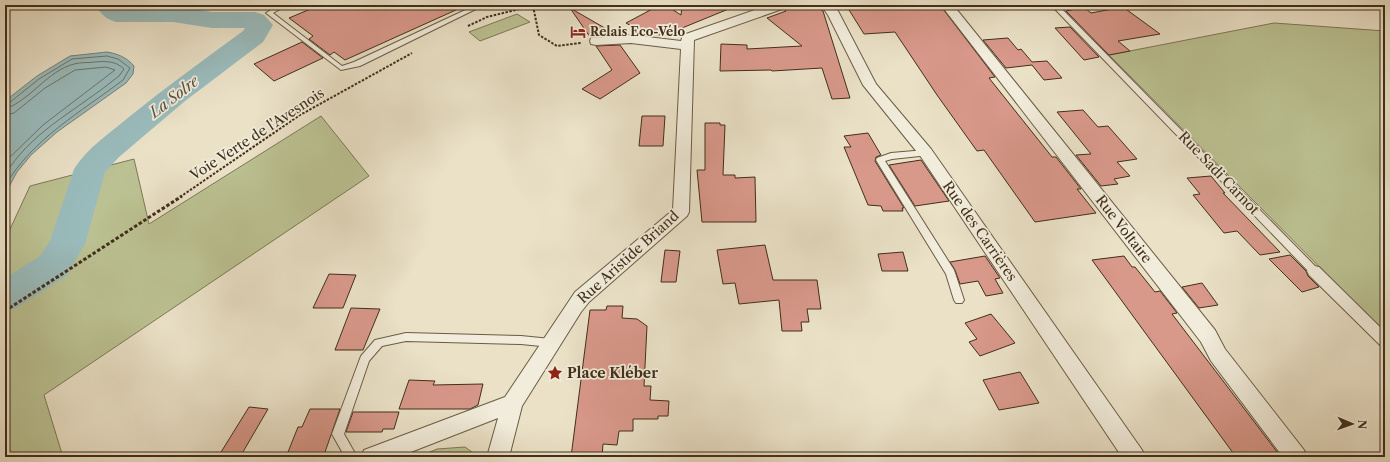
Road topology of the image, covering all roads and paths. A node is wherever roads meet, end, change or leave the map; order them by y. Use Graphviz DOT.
graph roads {
  1 [pos="284,5"];
  2 [pos="481,5"];
  3 [pos="535,5"];
  4 [pos="781,5"];
  5 [pos="827,5"];
  6 [pos="947,5"];
  7 [pos="1054,5"];
  8 [pos="463,28"];
  9 [pos="596,41"];
  10 [pos="688,42"];
  11 [pos="416,52"];
  12 [pos="926,153"];
  13 [pos="1314,271"];
  14 [pos="959,300"];
  15 [pos="5,312"];
  16 [pos="1385,341"];
  17 [pos="550,343"];
  18 [pos="512,403"];
  19 [pos="351,457"];
  20 [pos="372,457"];
  21 [pos="498,457"];
  22 [pos="1134,457"];
  23 [pos="1296,457"];
  1 -- 2 [label="lane"];
  3 -- 8 [label="path"];
  3 -- 9 [label="path"];
  4 -- 10 [label="street"];
  5 -- 12 [label="street, Rue des Carrières"];
  6 -- 23 [label="street, Rue Voltaire"];
  7 -- 13 [label="lane, Rue Sadi Carnot"];
  9 -- 10 [label="street"];
  10 -- 17 [label="street, Rue Aristide Briand"];
  11 -- 15 [label="path, Voie Verte de l'Avesnois"];
  12 -- 14 [label="lane"];
  12 -- 22 [label="street, Rue des Carrières"];
  13 -- 16 [label="street, Rue Sadi Carnot"];
  17 -- 18 [label="street, Rue Aristide Briand"];
  17 -- 19 [label="lane"];
  18 -- 20 [label="street"];
  18 -- 21 [label="street, Rue Aristide Briand"];
}
